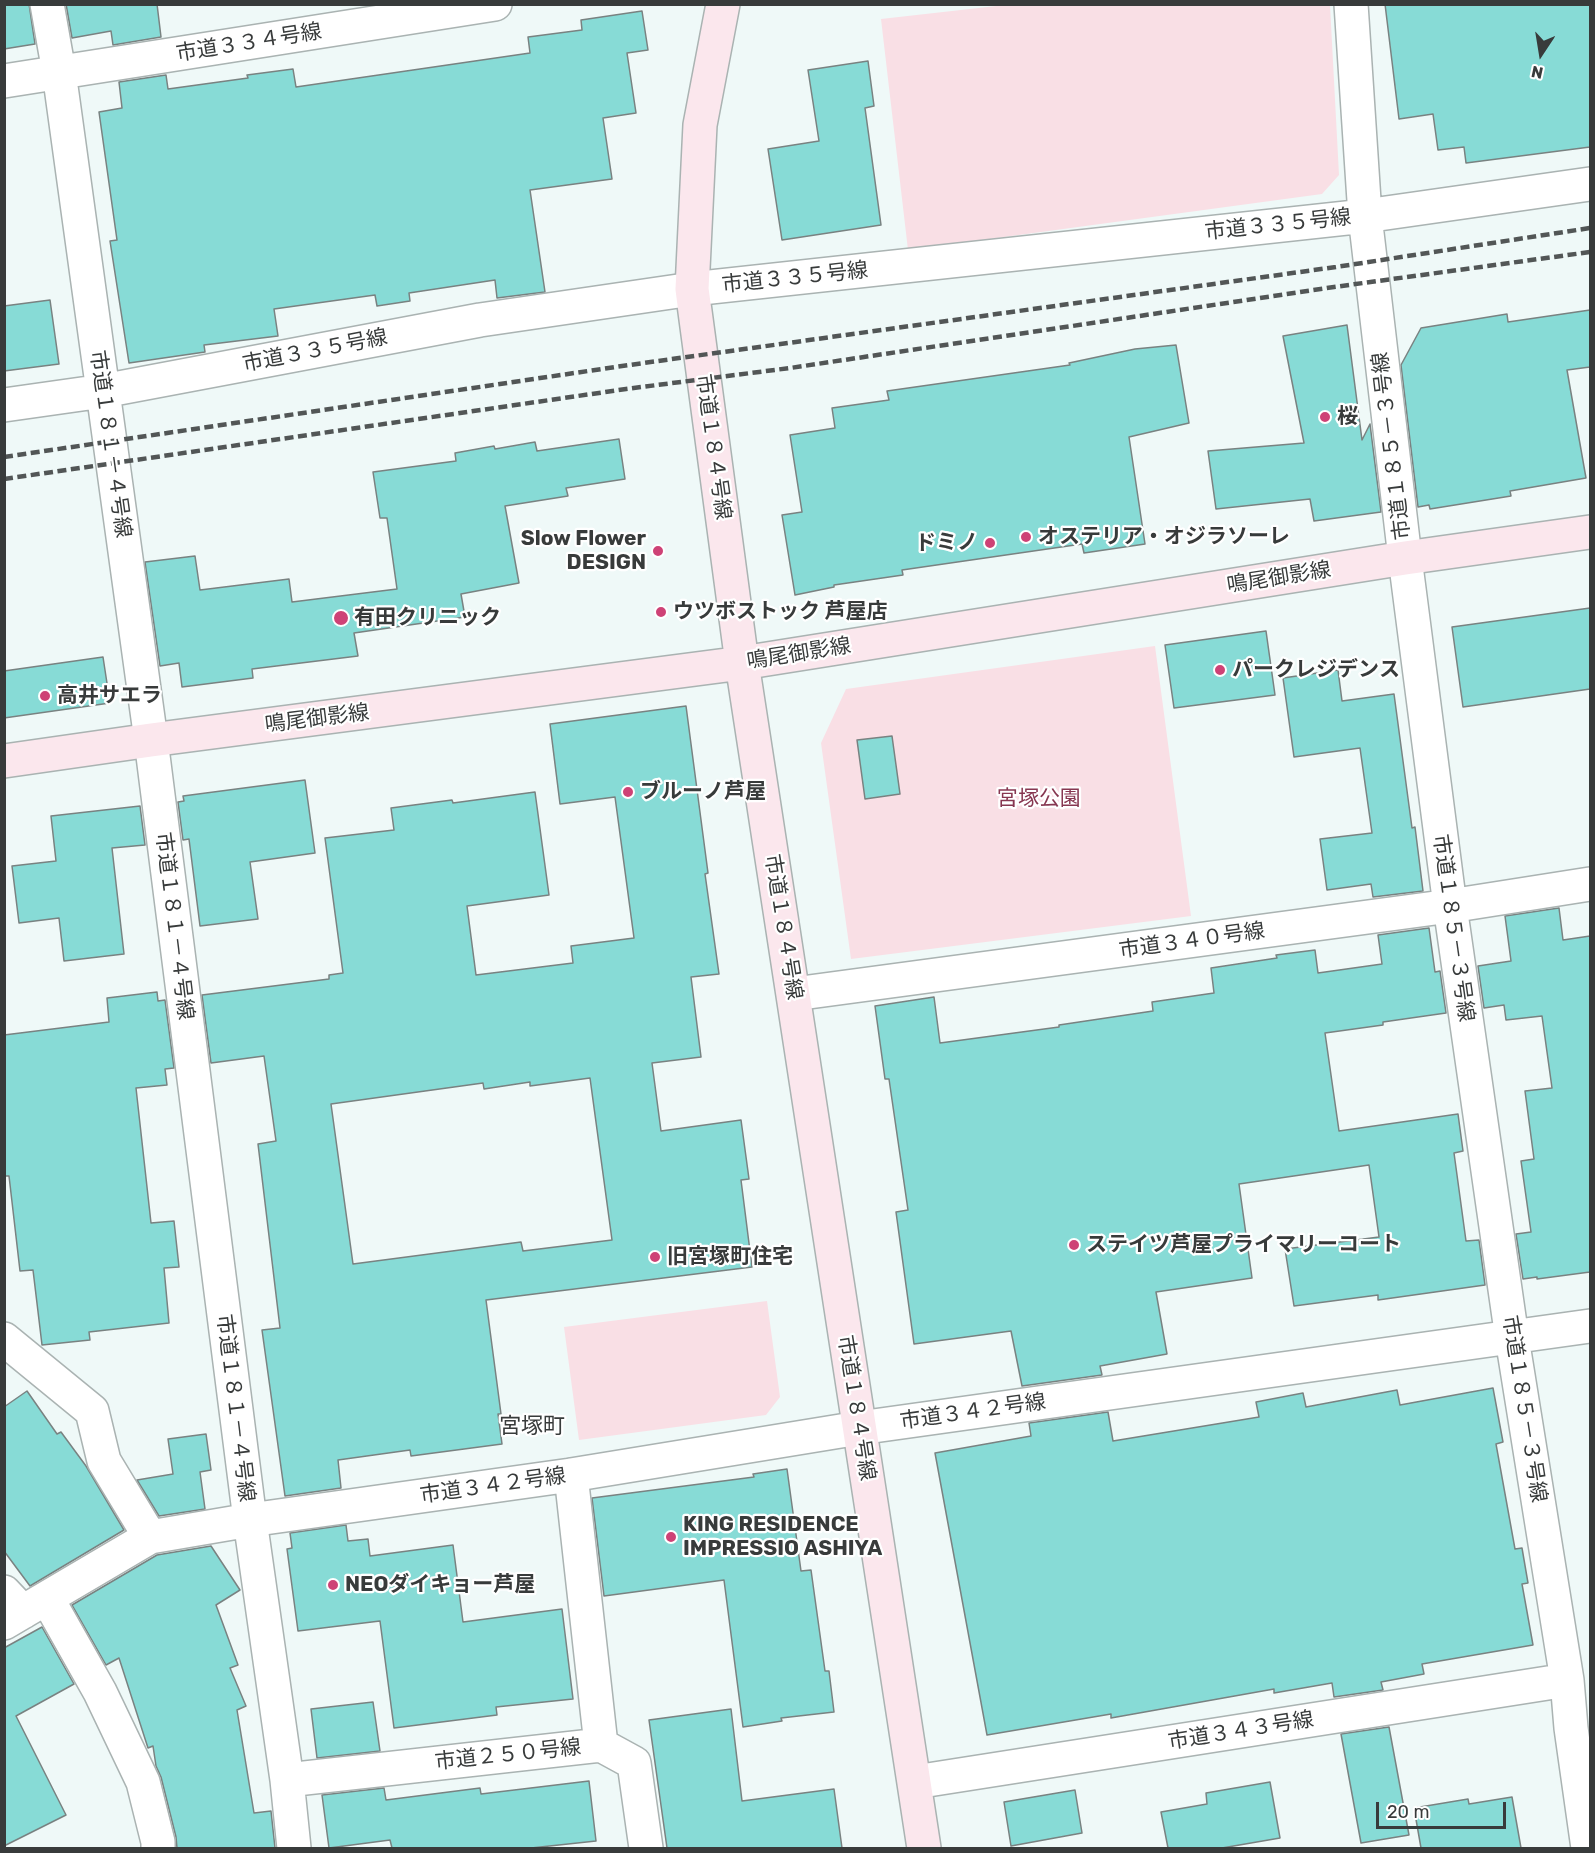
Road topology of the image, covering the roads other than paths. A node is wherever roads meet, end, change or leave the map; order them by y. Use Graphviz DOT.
graph roads {
  1 [pos="47,4"];
  2 [pos="495,4"];
  3 [pos="723,4"];
  4 [pos="1351,4"];
  5 [pos="59,72"];
  6 [pos="4,81"];
  7 [pos="1590,184"];
  8 [pos="1365,216"];
  9 [pos="692,289"];
  10 [pos="103,391"];
  11 [pos="4,405"];
  12 [pos="1590,532"];
  13 [pos="1405,558"];
  14 [pos="742,663"];
  15 [pos="151,740"];
  16 [pos="4,761"];
  17 [pos="1590,884"];
  18 [pos="1450,906"];
  19 [pos="794,994"];
  20 [pos="1590,1326"];
  21 [pos="1512,1338"];
  22 [pos="4,1340"];
  23 [pos="859,1428"];
  24 [pos="571,1475"];
  25 [pos="250,1520"];
  26 [pos="150,1537"];
  27 [pos="20,1606"];
  28 [pos="1567,1680"];
  29 [pos="1581,1726"];
  30 [pos="601,1745"];
  31 [pos="287,1780"];
  32 [pos="915,1782"];
  33 [pos="158,1848"];
  34 [pos="294,1848"];
  35 [pos="646,1848"];
  36 [pos="924,1848"];
  37 [pos="1588,1848"];
  1 -- 5 [label="street, 市道１８１－４号線"];
  2 -- 5 [label="street, 市道３３４号線"];
  3 -- 9 [label="street, 市道１８４号線"];
  4 -- 8 [label="street, 市道１８５－３号線"];
  5 -- 6 [label="street, 市道３３４号線"];
  5 -- 10 [label="street, 市道１８１－４号線"];
  7 -- 8 [label="street, 市道３３５号線"];
  8 -- 9 [label="street, 市道３３５号線"];
  8 -- 13 [label="street, 市道１８５－３号線"];
  9 -- 10 [label="street, 市道３３５号線"];
  9 -- 14 [label="street, 市道１８４号線"];
  10 -- 11 [label="street, 市道３３５号線"];
  10 -- 15 [label="street, 市道１８１－４号線"];
  12 -- 13 [label="street, 鳴尾御影線"];
  13 -- 14 [label="street, 鳴尾御影線"];
  13 -- 18 [label="street, 市道１８５－３号線"];
  14 -- 15 [label="street, 鳴尾御影線"];
  14 -- 19 [label="street, 市道１８４号線"];
  15 -- 16 [label="street, 鳴尾御影線"];
  15 -- 25 [label="street, 市道１８１－４号線"];
  17 -- 18 [label="street, 市道３４０号線"];
  18 -- 19 [label="street, 市道３４０号線"];
  18 -- 21 [label="street, 市道１８５－３号線"];
  19 -- 23 [label="street, 市道１８４号線"];
  20 -- 21 [label="street, 市道３４２号線"];
  21 -- 23 [label="street, 市道３４２号線"];
  21 -- 28 [label="street, 市道１８５－３号線"];
  22 -- 26 [label="street"];
  23 -- 24 [label="street, 市道３４２号線"];
  23 -- 32 [label="street, 市道１８４号線"];
  24 -- 25 [label="street, 市道３４２号線"];
  24 -- 30 [label="street, 市道２５０号線"];
  25 -- 26 [label="street, 市道３４２号線"];
  25 -- 31 [label="street, 市道１８１－４号線"];
  26 -- 27 [label="street"];
  27 -- 33 [label="street"];
  28 -- 29 [label="street, 市道１８５－３号線"];
  28 -- 32 [label="street, 市道３４３号線"];
  29 -- 37 [label="street, 市道１８５－３号線"];
  30 -- 31 [label="street, 市道２５０号線"];
  30 -- 35 [label="street"];
  31 -- 34 [label="street, 市道１８１－４号線"];
  32 -- 36 [label="street, 市道１８４号線"];
}
